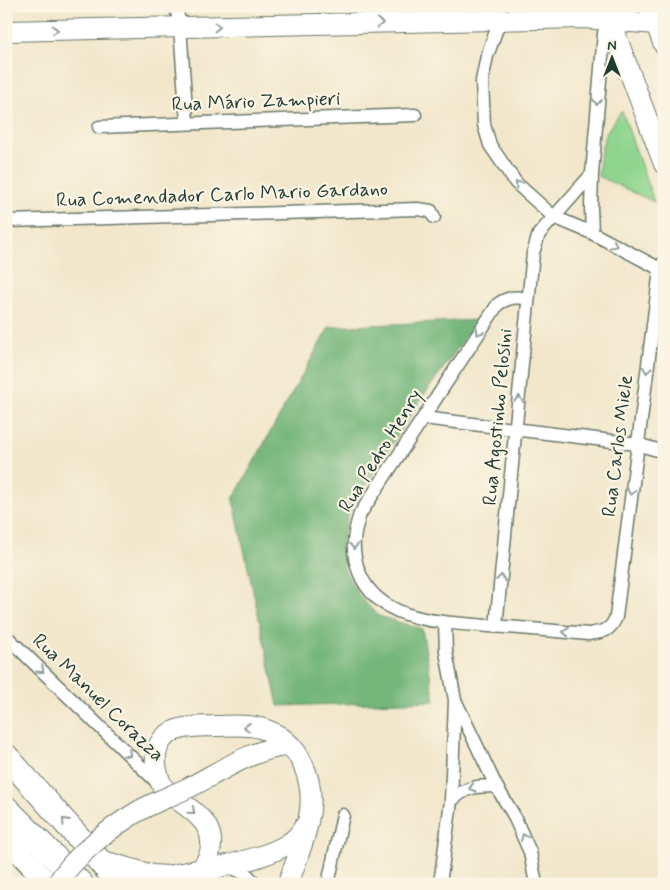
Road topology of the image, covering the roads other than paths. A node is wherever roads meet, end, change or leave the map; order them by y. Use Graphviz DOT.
graph roads {
  1 [pos="176,6"];
  2 [pos="605,11"];
  3 [pos="455,14"];
  4 [pos="653,15"];
  5 [pos="500,20"];
  6 [pos="180,27"];
  7 [pos="6,31"];
  8 [pos="664,45"];
  9 [pos="415,116"];
  10 [pos="187,123"];
  11 [pos="99,127"];
  12 [pos="664,164"];
  13 [pos="592,174"];
  14 [pos="434,217"];
  15 [pos="554,217"];
  16 [pos="6,220"];
  17 [pos="592,233"];
  18 [pos="663,268"];
  19 [pos="528,299"];
  20 [pos="423,418"];
  21 [pos="516,429"];
  22 [pos="637,444"];
  23 [pos="664,452"];
  24 [pos="445,622"];
  25 [pos="496,626"];
  26 [pos="613,626"];
  27 [pos="6,636"];
  28 [pos="455,700"];
  29 [pos="290,745"];
  30 [pos="6,756"];
  31 [pos="496,786"];
  32 [pos="163,788"];
  33 [pos="452,801"];
  34 [pos="6,808"];
  35 [pos="343,815"];
  36 [pos="309,822"];
  37 [pos="6,839"];
  38 [pos="103,862"];
  39 [pos="206,872"];
  40 [pos="49,884"];
  41 [pos="57,884"];
  42 [pos="81,884"];
  43 [pos="120,884"];
  44 [pos="256,884"];
  45 [pos="288,884"];
  46 [pos="328,884"];
  47 [pos="440,884"];
  48 [pos="536,884"];
  1 -- 6 [label="street"];
  2 -- 4 [label="main road"];
  2 -- 5 [label="main road"];
  2 -- 12 [label="main road"];
  2 -- 13 [label="street, one-way"];
  3 -- 5 [label="main road"];
  6 -- 3 [label="main road, one-way"];
  4 -- 8 [label="main road"];
  15 -- 5 [label="street, one-way"];
  7 -- 6 [label="main road, one-way"];
  6 -- 10 [label="street"];
  9 -- 10 [label="street, Rua Mário Zampieri"];
  10 -- 11 [label="street, Rua Mário Zampieri"];
  13 -- 15 [label="street, Rua Agostinho Pelosini"];
  13 -- 17 [label="street"];
  14 -- 16 [label="street, Rua Comendador Carlo Mario Gardano"];
  15 -- 17 [label="street"];
  15 -- 19 [label="street, Rua Agostinho Pelosini"];
  17 -- 18 [label="street, one-way"];
  18 -- 22 [label="street, Rua Carlos Miele, one-way"];
  19 -- 20 [label="street, Rua Pedro Henry, one-way"];
  21 -- 19 [label="street, Rua Agostinho Pelosini, one-way"];
  20 -- 21 [label="street"];
  20 -- 24 [label="street, Rua Pedro Henry, one-way"];
  21 -- 22 [label="street"];
  25 -- 21 [label="street, Rua Agostinho Pelosini, one-way"];
  22 -- 23 [label="street"];
  22 -- 26 [label="street, Rua Carlos Miele, one-way"];
  24 -- 25 [label="street, Rua Pedro Henry"];
  24 -- 28 [label="street"];
  26 -- 25 [label="street, Rua Pedro Henry, one-way"];
  27 -- 32 [label="street, Rua Manuel Corazza, one-way"];
  28 -- 31 [label="street"];
  28 -- 33 [label="street"];
  29 -- 32 [label="main road, one-way"];
  29 -- 36 [label="main road"];
  29 -- 41 [label="main road, bridge"];
  38 -- 30 [label="highway, one-way"];
  31 -- 33 [label="street, one-way"];
  48 -- 31 [label="street, one-way"];
  32 -- 39 [label="main road, one-way"];
  33 -- 47 [label="street"];
  34 -- 42 [label="highway"];
  35 -- 46 [label="street"];
  36 -- 39 [label="main road"];
  36 -- 45 [label="main road"];
  37 -- 40 [label="highway"];
  38 -- 39 [label="highway"];
  38 -- 43 [label="highway"];
  39 -- 44 [label="street"];
}
